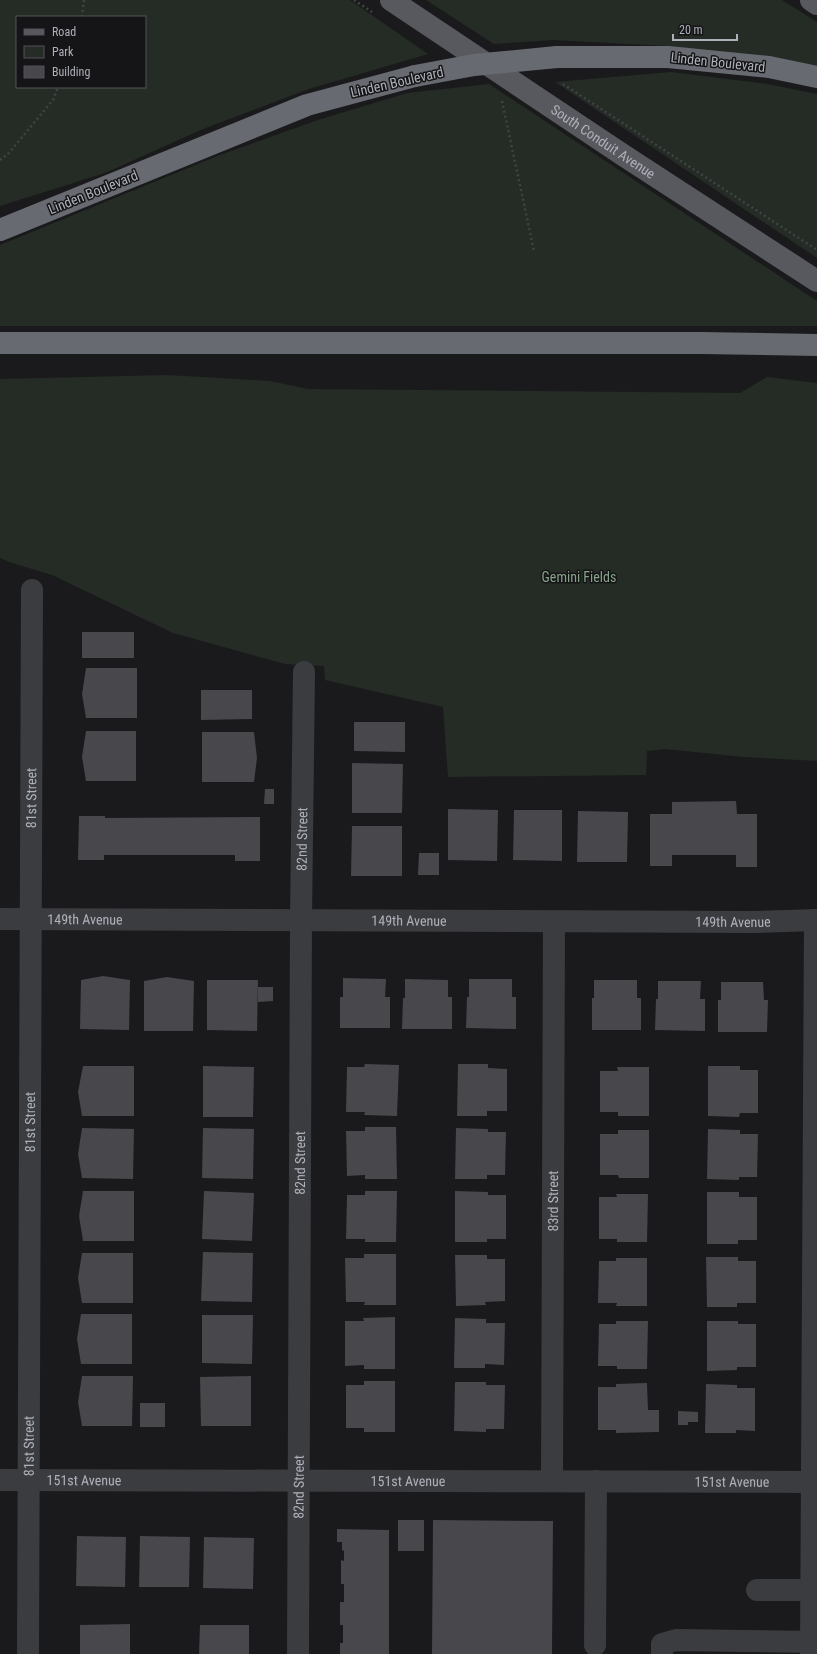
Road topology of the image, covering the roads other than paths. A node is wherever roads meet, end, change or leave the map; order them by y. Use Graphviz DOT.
graph roads {
  1 [pos="391,0"];
  2 [pos="811,0"];
  3 [pos="817,4"];
  4 [pos="817,77"];
  5 [pos="0,230"];
  6 [pos="817,281"];
  7 [pos="0,343"];
  8 [pos="817,345"];
  9 [pos="32,590"];
  10 [pos="304,672"];
  11 [pos="0,919"];
  12 [pos="31,919"];
  13 [pos="301,920"];
  14 [pos="816,920"];
  15 [pos="554,922"];
  16 [pos="0,1480"];
  17 [pos="29,1480"];
  18 [pos="298,1481"];
  19 [pos="552,1481"];
  20 [pos="596,1481"];
  21 [pos="815,1482"];
  22 [pos="814,1550"];
  23 [pos="757,1590"];
  24 [pos="812,1590"];
  25 [pos="595,1645"];
  26 [pos="813,1646"];
  27 [pos="28,1654"];
  28 [pos="298,1654"];
  29 [pos="662,1654"];
  1 -- 6 [label="main road, South Conduit Avenue"];
  2 -- 3 [label="main road"];
  4 -- 5 [label="highway, Linden Boulevard, bridge"];
  7 -- 8 [label="highway"];
  9 -- 12 [label="street, 81st Street"];
  10 -- 13 [label="street, 82nd Street"];
  11 -- 12 [label="street, 149th Avenue"];
  12 -- 13 [label="street, 149th Avenue"];
  12 -- 17 [label="street, 81st Street"];
  13 -- 15 [label="street, 149th Avenue"];
  13 -- 18 [label="street, 82nd Street"];
  14 -- 15 [label="street, 149th Avenue"];
  14 -- 21 [label="street"];
  15 -- 19 [label="street, 83rd Street"];
  16 -- 17 [label="street, 151st Avenue"];
  17 -- 18 [label="street, 151st Avenue"];
  17 -- 27 [label="street, 81st Street"];
  18 -- 19 [label="street, 151st Avenue"];
  18 -- 28 [label="street, 82nd Street"];
  19 -- 20 [label="street, 151st Avenue"];
  20 -- 21 [label="street, 151st Avenue"];
  20 -- 25 [label="street"];
  21 -- 22 [label="street"];
  22 -- 24 [label="street"];
  23 -- 24 [label="street"];
  24 -- 26 [label="street"];
  26 -- 29 [label="street"];
}
